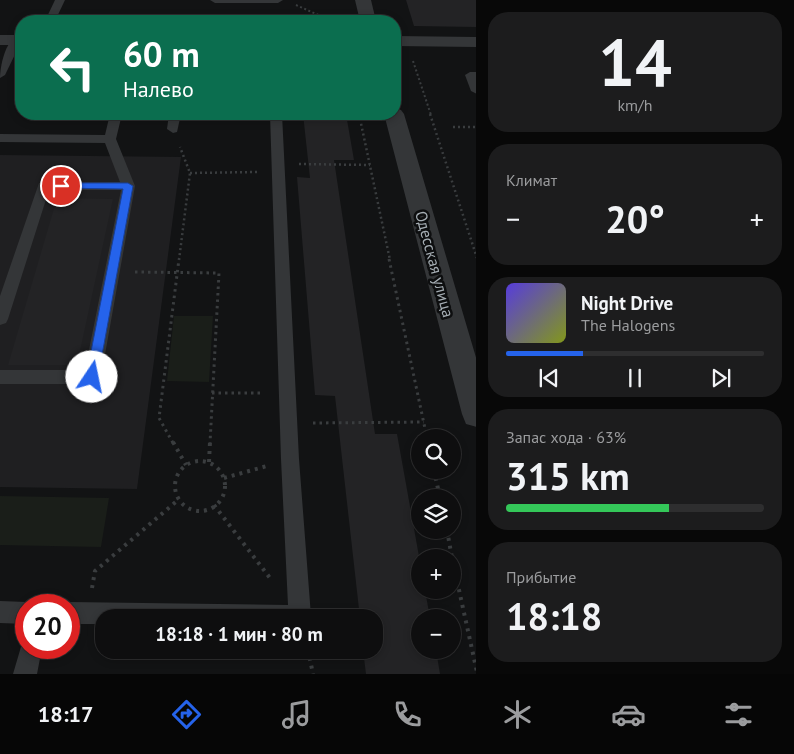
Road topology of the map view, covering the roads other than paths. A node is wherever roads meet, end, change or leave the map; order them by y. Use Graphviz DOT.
graph roads {
  1 [pos="60,0"];
  2 [pos="215,0"];
  3 [pos="278,0"];
  4 [pos="363,0"];
  5 [pos="53,15"];
  6 [pos="367,15"];
  7 [pos="0,40"];
  8 [pos="15,40"];
  9 [pos="401,41"];
  10 [pos="476,42"];
  11 [pos="15,47"];
  12 [pos="0,75"];
  13 [pos="476,75"];
  14 [pos="476,91"];
  15 [pos="115,120"];
  16 [pos="174,120"];
  17 [pos="276,120"];
  18 [pos="396,120"];
  19 [pos="173,129"];
  20 [pos="0,138"];
  21 [pos="110,139"];
  22 [pos="128,186"];
  23 [pos="0,319"];
  24 [pos="0,377"];
  25 [pos="476,414"];
  26 [pos="0,612"];
  27 [pos="15,613"];
  28 [pos="80,613"];
  29 [pos="28,659"];
  30 [pos="25,674"];
  1 -- 5 [label="lane"];
  2 -- 3 [label="lane"];
  4 -- 6 [label="street"];
  7 -- 8 [label="street"];
  9 -- 10 [label="street"];
  11 -- 12 [label="lane"];
  13 -- 14 [label="lane"];
  15 -- 21 [label="lane"];
  16 -- 19 [label="lane"];
  17 -- 28 [label="lane"];
  18 -- 25 [label="street, Одесская улица"];
  20 -- 21 [label="lane"];
  21 -- 22 [label="lane"];
  22 -- 23 [label="lane"];
  22 -- 24 [label="lane"];
  26 -- 27 [label="lane"];
  29 -- 30 [label="lane"];
}
